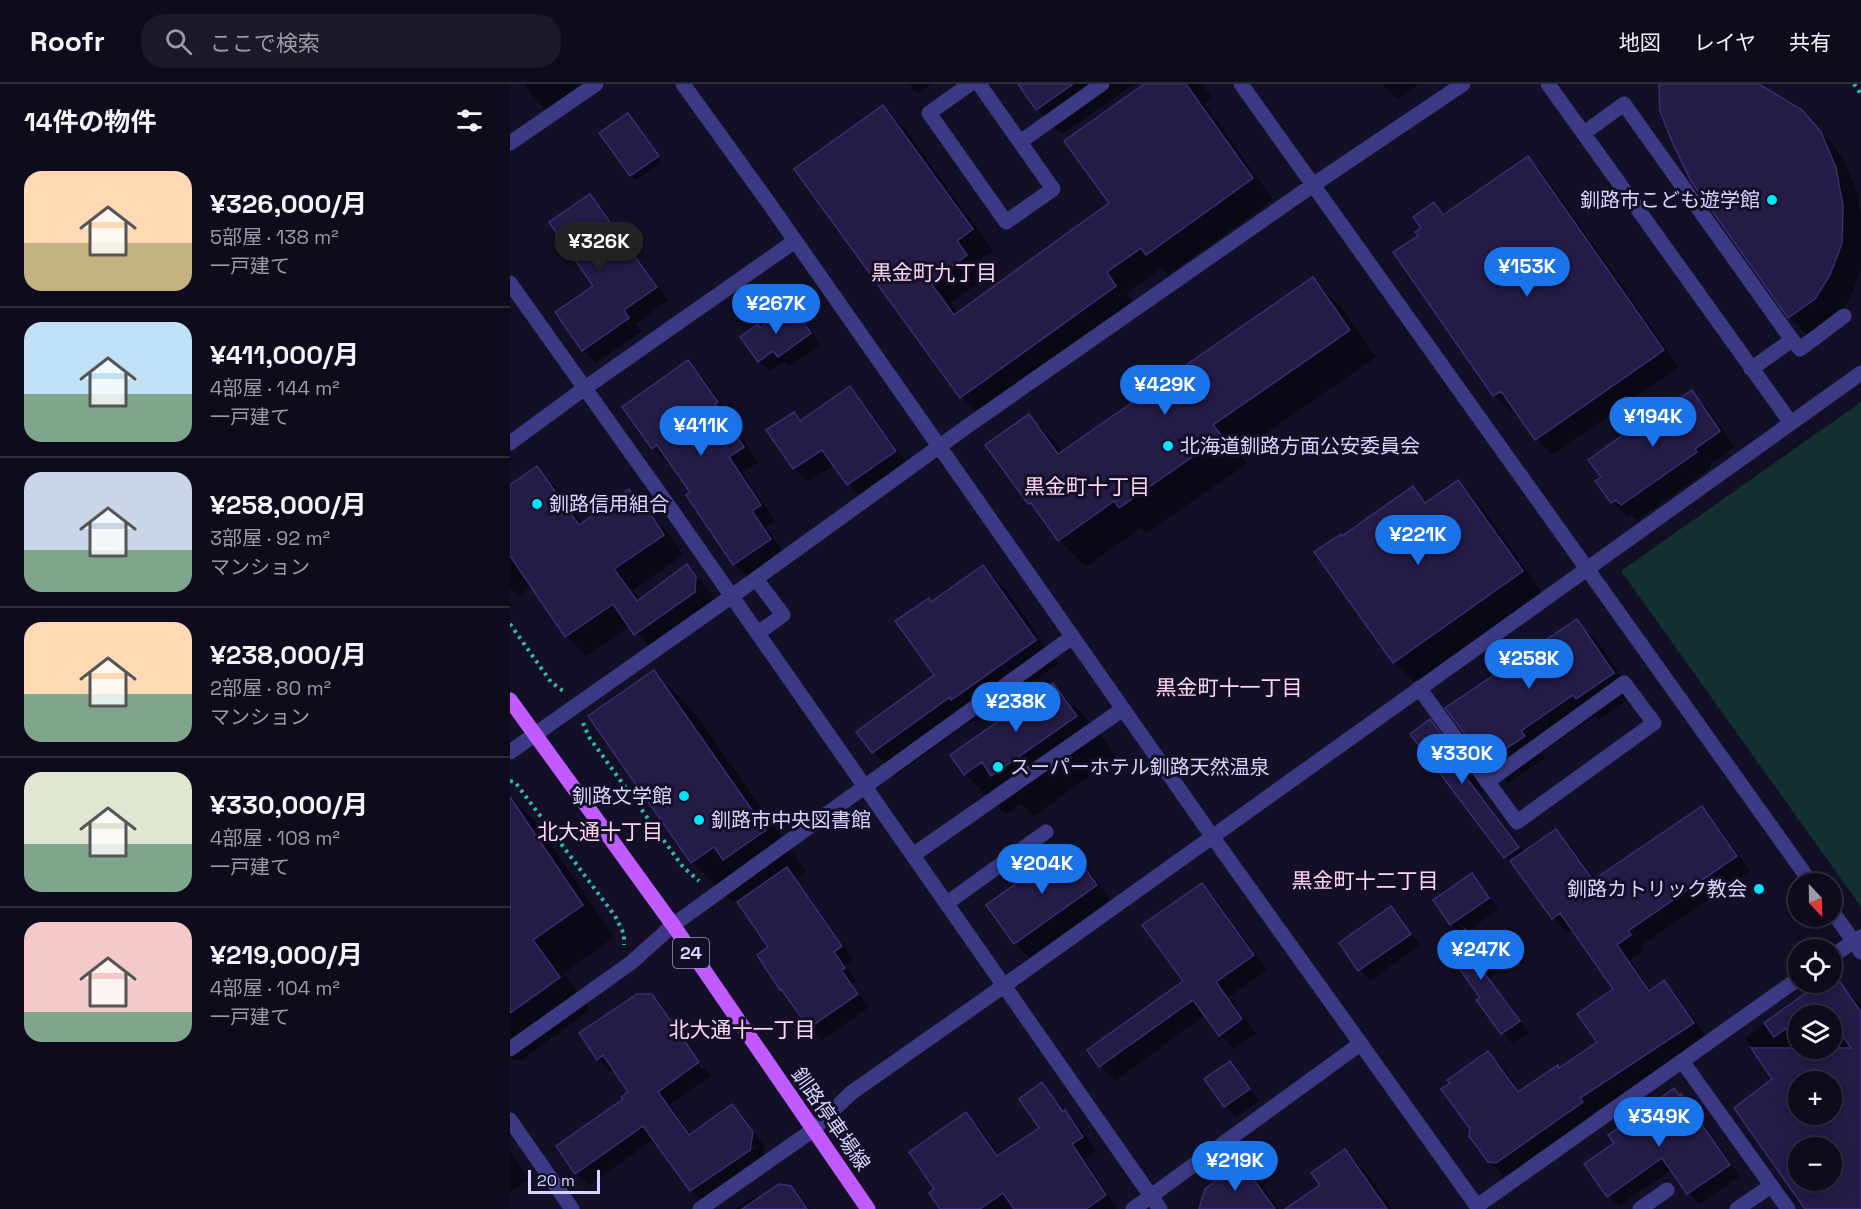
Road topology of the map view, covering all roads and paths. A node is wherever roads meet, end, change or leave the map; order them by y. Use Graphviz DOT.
graph roads {
  1 [pos="596,84"];
  2 [pos="683,84"];
  3 [pos="970,84"];
  4 [pos="980,84"];
  5 [pos="1102,84"];
  6 [pos="1241,84"];
  7 [pos="1463,84"];
  8 [pos="1548,84"];
  9 [pos="1854,84"];
  10 [pos="1861,93"];
  11 [pos="1584,133"];
  12 [pos="1020,142"];
  13 [pos="510,143"];
  14 [pos="1313,185"];
  15 [pos="795,241"];
  16 [pos="510,283"];
  17 [pos="1844,316"];
  18 [pos="1792,340"];
  19 [pos="1752,369"];
  20 [pos="1861,373"];
  21 [pos="585,388"];
  22 [pos="1791,423"];
  23 [pos="510,443"];
  24 [pos="938,446"];
  25 [pos="1586,570"];
  26 [pos="756,579"];
  27 [pos="732,596"];
  28 [pos="510,624"];
  29 [pos="758,633"];
  30 [pos="1072,637"];
  31 [pos="1419,688"];
  32 [pos="563,692"];
  33 [pos="510,700"];
  34 [pos="1123,709"];
  35 [pos="582,721"];
  36 [pos="534,734"];
  37 [pos="510,752"];
  38 [pos="510,781"];
  39 [pos="1487,782"];
  40 [pos="865,787"];
  41 [pos="1046,832"];
  42 [pos="1212,836"];
  43 [pos="913,855"];
  44 [pos="1804,873"];
  45 [pos="699,881"];
  46 [pos="947,903"];
  47 [pos="1842,923"];
  48 [pos="673,925"];
  49 [pos="1859,944"];
  50 [pos="624,950"];
  51 [pos="1842,952"];
  52 [pos="1005,985"];
  53 [pos="1788,986"];
  54 [pos="1360,1044"];
  55 [pos="510,1049"];
  56 [pos="1682,1061"];
  57 [pos="510,1120"];
  58 [pos="813,1130"];
  59 [pos="1771,1186"];
  60 [pos="1667,1190"];
  61 [pos="1155,1203"];
  62 [pos="1478,1208"];
  63 [pos="572,1209"];
  64 [pos="700,1209"];
  65 [pos="868,1209"];
  66 [pos="1133,1209"];
  67 [pos="1640,1209"];
  68 [pos="1737,1209"];
  69 [pos="1788,1209"];
  1 -- 13 [label="street"];
  2 -- 15 [label="street"];
  3 -- 12 [label="street"];
  4 -- 12 [label="street"];
  5 -- 12 [label="street"];
  6 -- 14 [label="street"];
  7 -- 14 [label="street"];
  8 -- 11 [label="street"];
  9 -- 10 [label="path"];
  11 -- 18 [label="street"];
  11 -- 19 [label="street"];
  14 -- 24 [label="street"];
  14 -- 25 [label="street"];
  15 -- 21 [label="street"];
  15 -- 24 [label="street"];
  16 -- 21 [label="street"];
  17 -- 18 [label="street"];
  18 -- 19 [label="street"];
  19 -- 22 [label="street"];
  20 -- 22 [label="street"];
  21 -- 23 [label="street"];
  21 -- 27 [label="street"];
  22 -- 25 [label="street"];
  24 -- 26 [label="street"];
  24 -- 30 [label="street"];
  25 -- 31 [label="street"];
  25 -- 44 [label="street"];
  26 -- 27 [label="street"];
  26 -- 29 [label="street"];
  27 -- 29 [label="street"];
  27 -- 36 [label="street"];
  28 -- 32 [label="path"];
  29 -- 40 [label="street"];
  30 -- 34 [label="street"];
  30 -- 40 [label="street"];
  31 -- 39 [label="street"];
  31 -- 42 [label="street"];
  33 -- 36 [label="main road, 釧路停車場線 / 24"];
  34 -- 42 [label="street"];
  34 -- 43 [label="street"];
  35 -- 45 [label="path"];
  36 -- 37 [label="street"];
  36 -- 48 [label="main road, 釧路停車場線 / 24"];
  38 -- 50 [label="path"];
  39 -- 39 [label="street"];
  40 -- 43 [label="street"];
  40 -- 48 [label="street"];
  41 -- 46 [label="street"];
  42 -- 52 [label="street"];
  42 -- 54 [label="street"];
  43 -- 46 [label="street"];
  46 -- 52 [label="street"];
  47 -- 49 [label="street"];
  48 -- 55 [label="street"];
  48 -- 58 [label="main road, 釧路停車場線 / 24"];
  49 -- 51 [label="street"];
  52 -- 58 [label="street"];
  52 -- 61 [label="street"];
  53 -- 56 [label="street"];
  54 -- 61 [label="street"];
  54 -- 62 [label="street"];
  56 -- 59 [label="street"];
  56 -- 62 [label="street"];
  57 -- 63 [label="street"];
  58 -- 64 [label="street"];
  58 -- 65 [label="main road, 釧路停車場線 / 24"];
  59 -- 68 [label="street"];
  59 -- 69 [label="street"];
  60 -- 67 [label="street"];
  61 -- 66 [label="street"];
}
